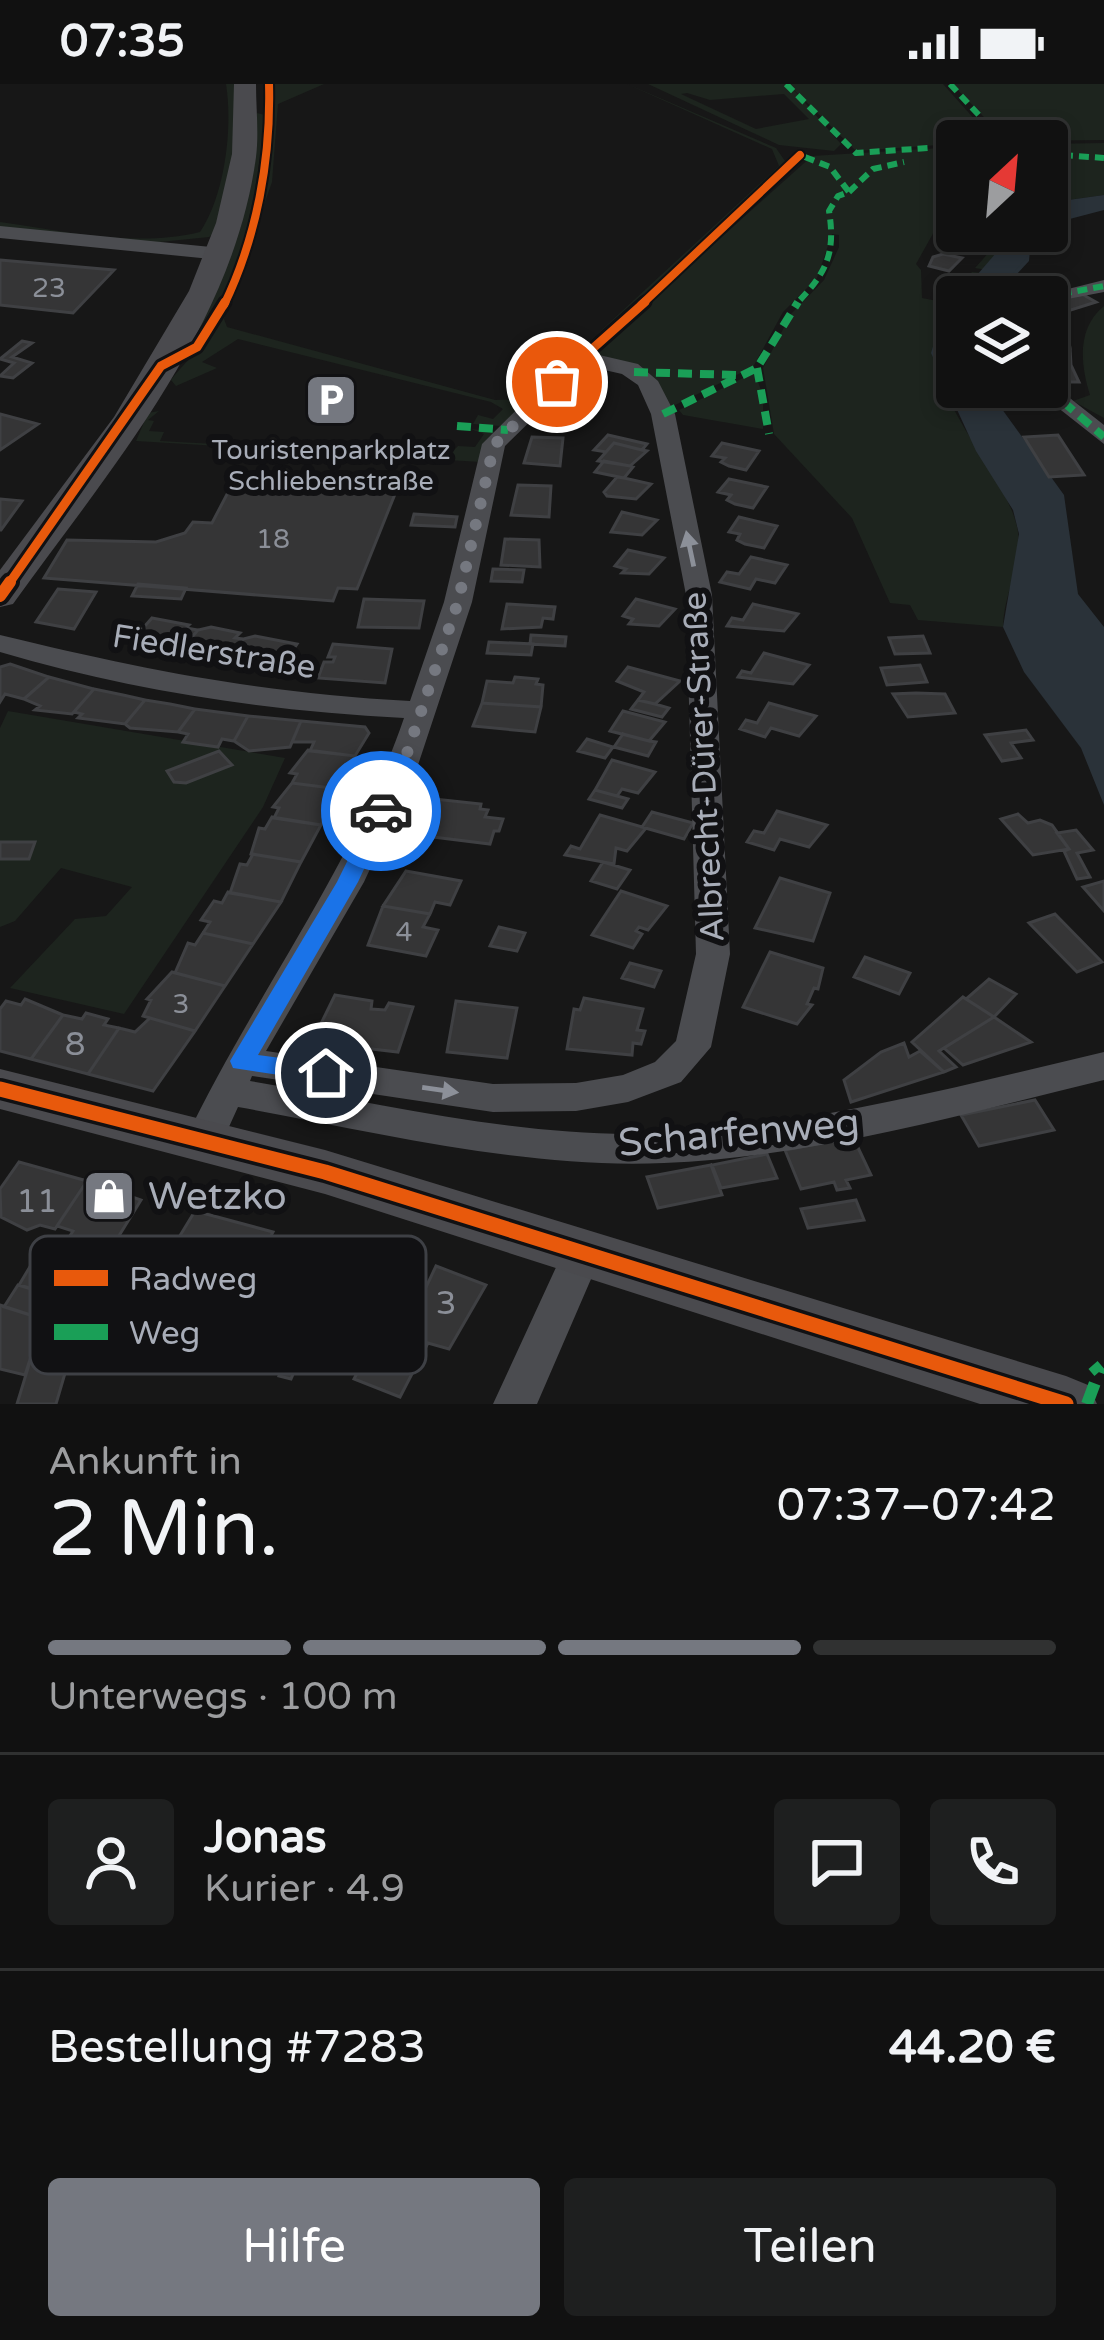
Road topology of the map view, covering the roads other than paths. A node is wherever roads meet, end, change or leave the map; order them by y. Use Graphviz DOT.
graph roads {
  1 [pos="245,84"];
  2 [pos="0,232"];
  3 [pos="221,254"];
  4 [pos="1104,286"];
  5 [pos="1068,292"];
  6 [pos="1068,406"];
  7 [pos="1104,437"];
  8 [pos="0,596"];
  9 [pos="0,643"];
  10 [pos="422,710"];
  11 [pos="1104,1066"];
  12 [pos="0,1089"];
  13 [pos="224,1098"];
  14 [pos="584,1249"];
  15 [pos="515,1404"];
  16 [pos="1066,1404"];
  1 -- 3 [label="main road"];
  2 -- 3 [label="street"];
  3 -- 8 [label="main road"];
  4 -- 5 [label="street"];
  6 -- 7 [label="street"];
  9 -- 10 [label="street, Fiedlerstraße"];
  10 -- 13 [label="street"];
  13 -- 10 [label="street, Albrecht-Dürer-Straße, one-way"];
  11 -- 13 [label="street, Scharfenweg"];
  12 -- 13 [label="main road"];
  13 -- 14 [label="main road"];
  14 -- 15 [label="street"];
  14 -- 16 [label="main road"];
}
